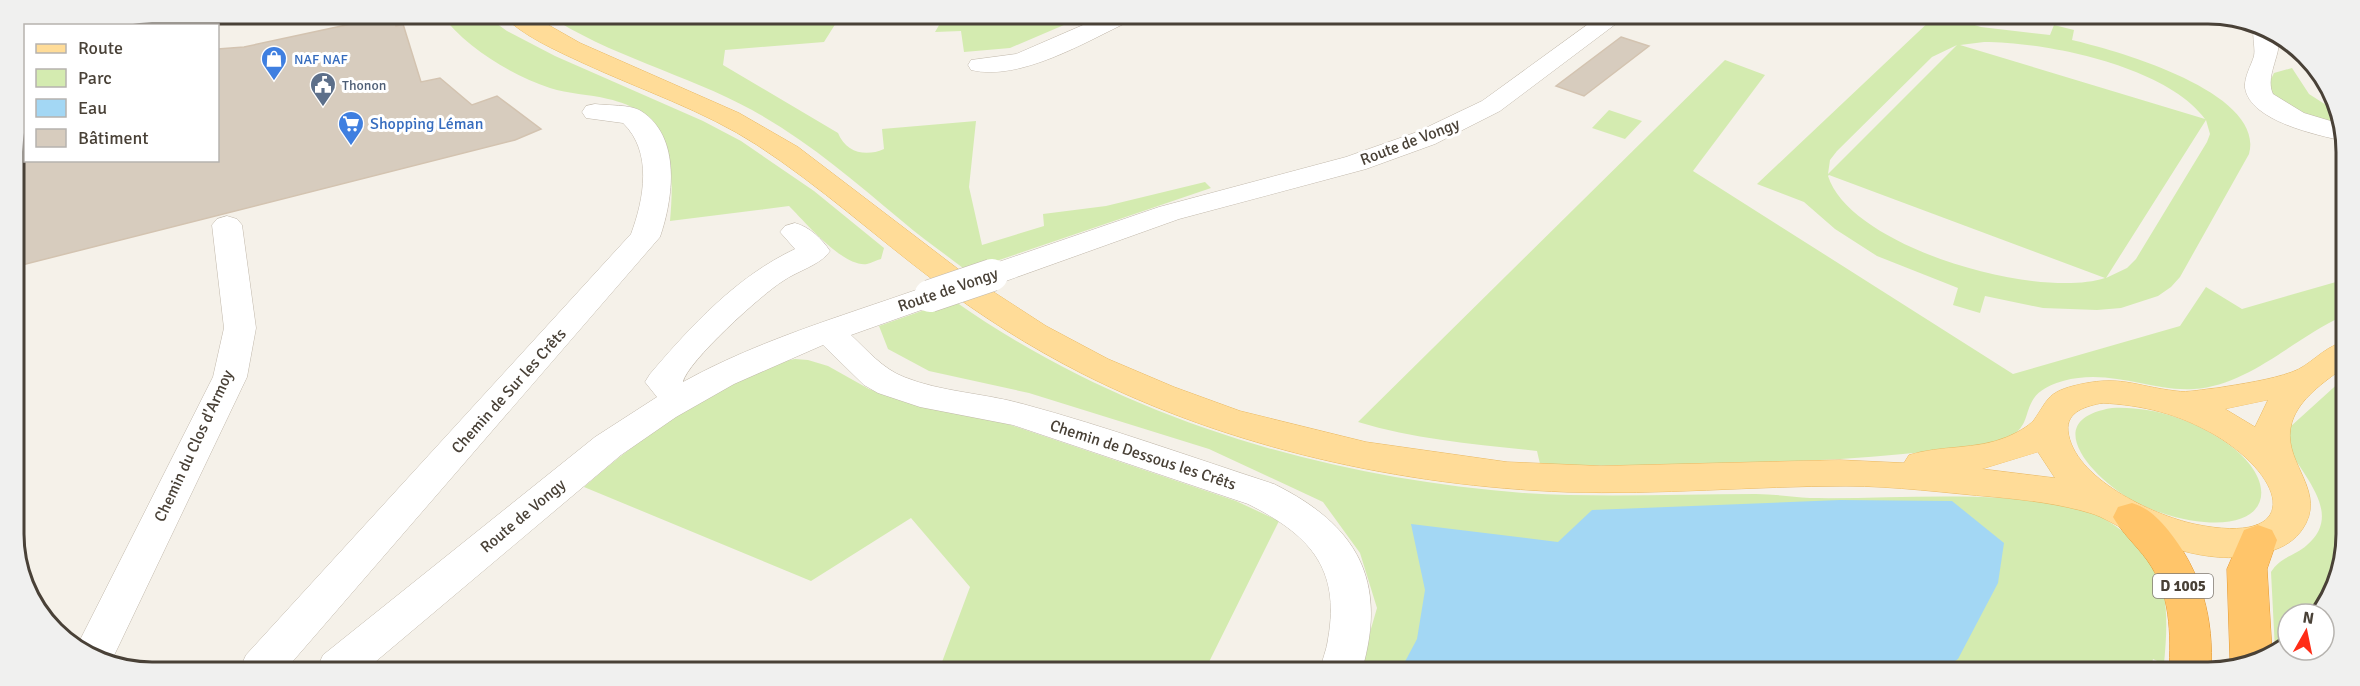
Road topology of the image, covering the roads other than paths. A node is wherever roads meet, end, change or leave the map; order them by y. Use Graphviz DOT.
graph roads {
  1 [pos="528,24"];
  2 [pos="1104,24"];
  3 [pos="1604,24"];
  4 [pos="2267,38"];
  5 [pos="980,65"];
  6 [pos="595,111"];
  7 [pos="2334,129"];
  8 [pos="227,225"];
  9 [pos="795,232"];
  10 [pos="828,332"];
  11 [pos="2336,358"];
  12 [pos="2302,381"];
  13 [pos="679,399"];
  14 [pos="2175,403"];
  15 [pos="2048,428"];
  16 [pos="2278,467"];
  17 [pos="1850,473"];
  18 [pos="2120,511"];
  19 [pos="2258,540"];
  20 [pos="96,649"];
  21 [pos="2252,654"];
  22 [pos="266,662"];
  23 [pos="345,662"];
  24 [pos="1344,662"];
  25 [pos="2191,662"];
  1 -- 17 [label="main road"];
  2 -- 5 [label="street"];
  3 -- 10 [label="street, Route de Vongy, bridge"];
  4 -- 7 [label="street"];
  6 -- 22 [label="street, Chemin de Sur les Crêts"];
  8 -- 20 [label="street, Chemin du Clos d'Armoy"];
  9 -- 13 [label="street"];
  10 -- 13 [label="street, Route de Vongy"];
  10 -- 24 [label="street, Chemin de Dessous les Crêts"];
  11 -- 12 [label="main road"];
  12 -- 14 [label="main road"];
  12 -- 16 [label="main road"];
  13 -- 23 [label="street, Route de Vongy"];
  14 -- 15 [label="main road"];
  14 -- 16 [label="main road"];
  15 -- 17 [label="main road"];
  15 -- 18 [label="main road"];
  16 -- 19 [label="main road"];
  17 -- 18 [label="main road"];
  18 -- 19 [label="main road"];
  18 -- 25 [label="highway, D 1005"];
  19 -- 21 [label="highway"];
}
